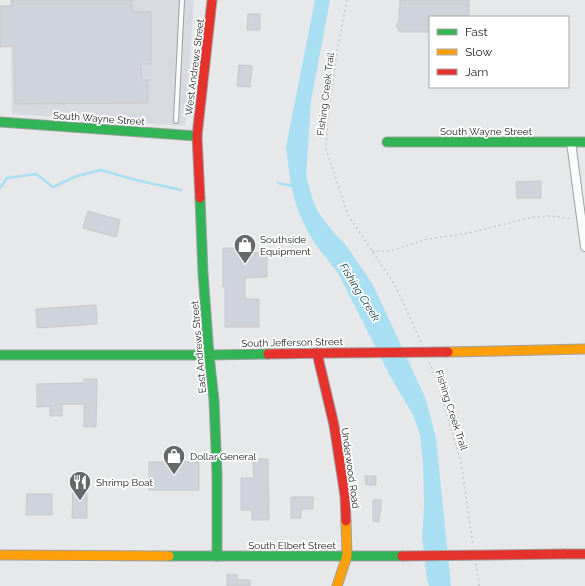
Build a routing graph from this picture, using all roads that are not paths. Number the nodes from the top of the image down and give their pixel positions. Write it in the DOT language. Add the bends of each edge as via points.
graph roads {
  1 [pos="182,0"];
  2 [pos="212,0"];
  3 [pos="176,121"];
  4 [pos="0,122"];
  5 [pos="197,136"];
  6 [pos="387,142"];
  7 [pos="571,142"];
  8 [pos="585,142"];
  9 [pos="585,247"];
  10 [pos="585,349"];
  11 [pos="317,353"];
  12 [pos="0,354"];
  13 [pos="209,354"];
  14 [pos="0,554"];
  15 [pos="585,554"];
  16 [pos="217,556"];
  17 [pos="347,556"];
  18 [pos="337,586"];
  1 -- 3 [label="lane"];
  2 -- 5 [label="street, West Andrews Street"];
  4 -- 5 [label="street, South Wayne Street"];
  5 -- 13 [label="street, East Andrews Street"];
  6 -- 7 [label="street, South Wayne Street"];
  7 -- 8 [label="street, South Wayne Street"];
  7 -- 9 [label="street"];
  10 -- 11 [label="street, South Jefferson Street, bridge"];
  11 -- 13 [label="street, South Jefferson Street"];
  11 -- 17 [label="street, Underwood Road" via="334,425 345,496"];
  12 -- 13 [label="street, South Jefferson Street"];
  13 -- 16 [label="street, East Andrews Street" via="217,474"];
  14 -- 16 [label="street, South Elbert Street"];
  15 -- 17 [label="street, South Elbert Street, bridge"];
  16 -- 17 [label="street, South Elbert Street"];
  17 -- 18 [label="street, Underwood Road"];
}
